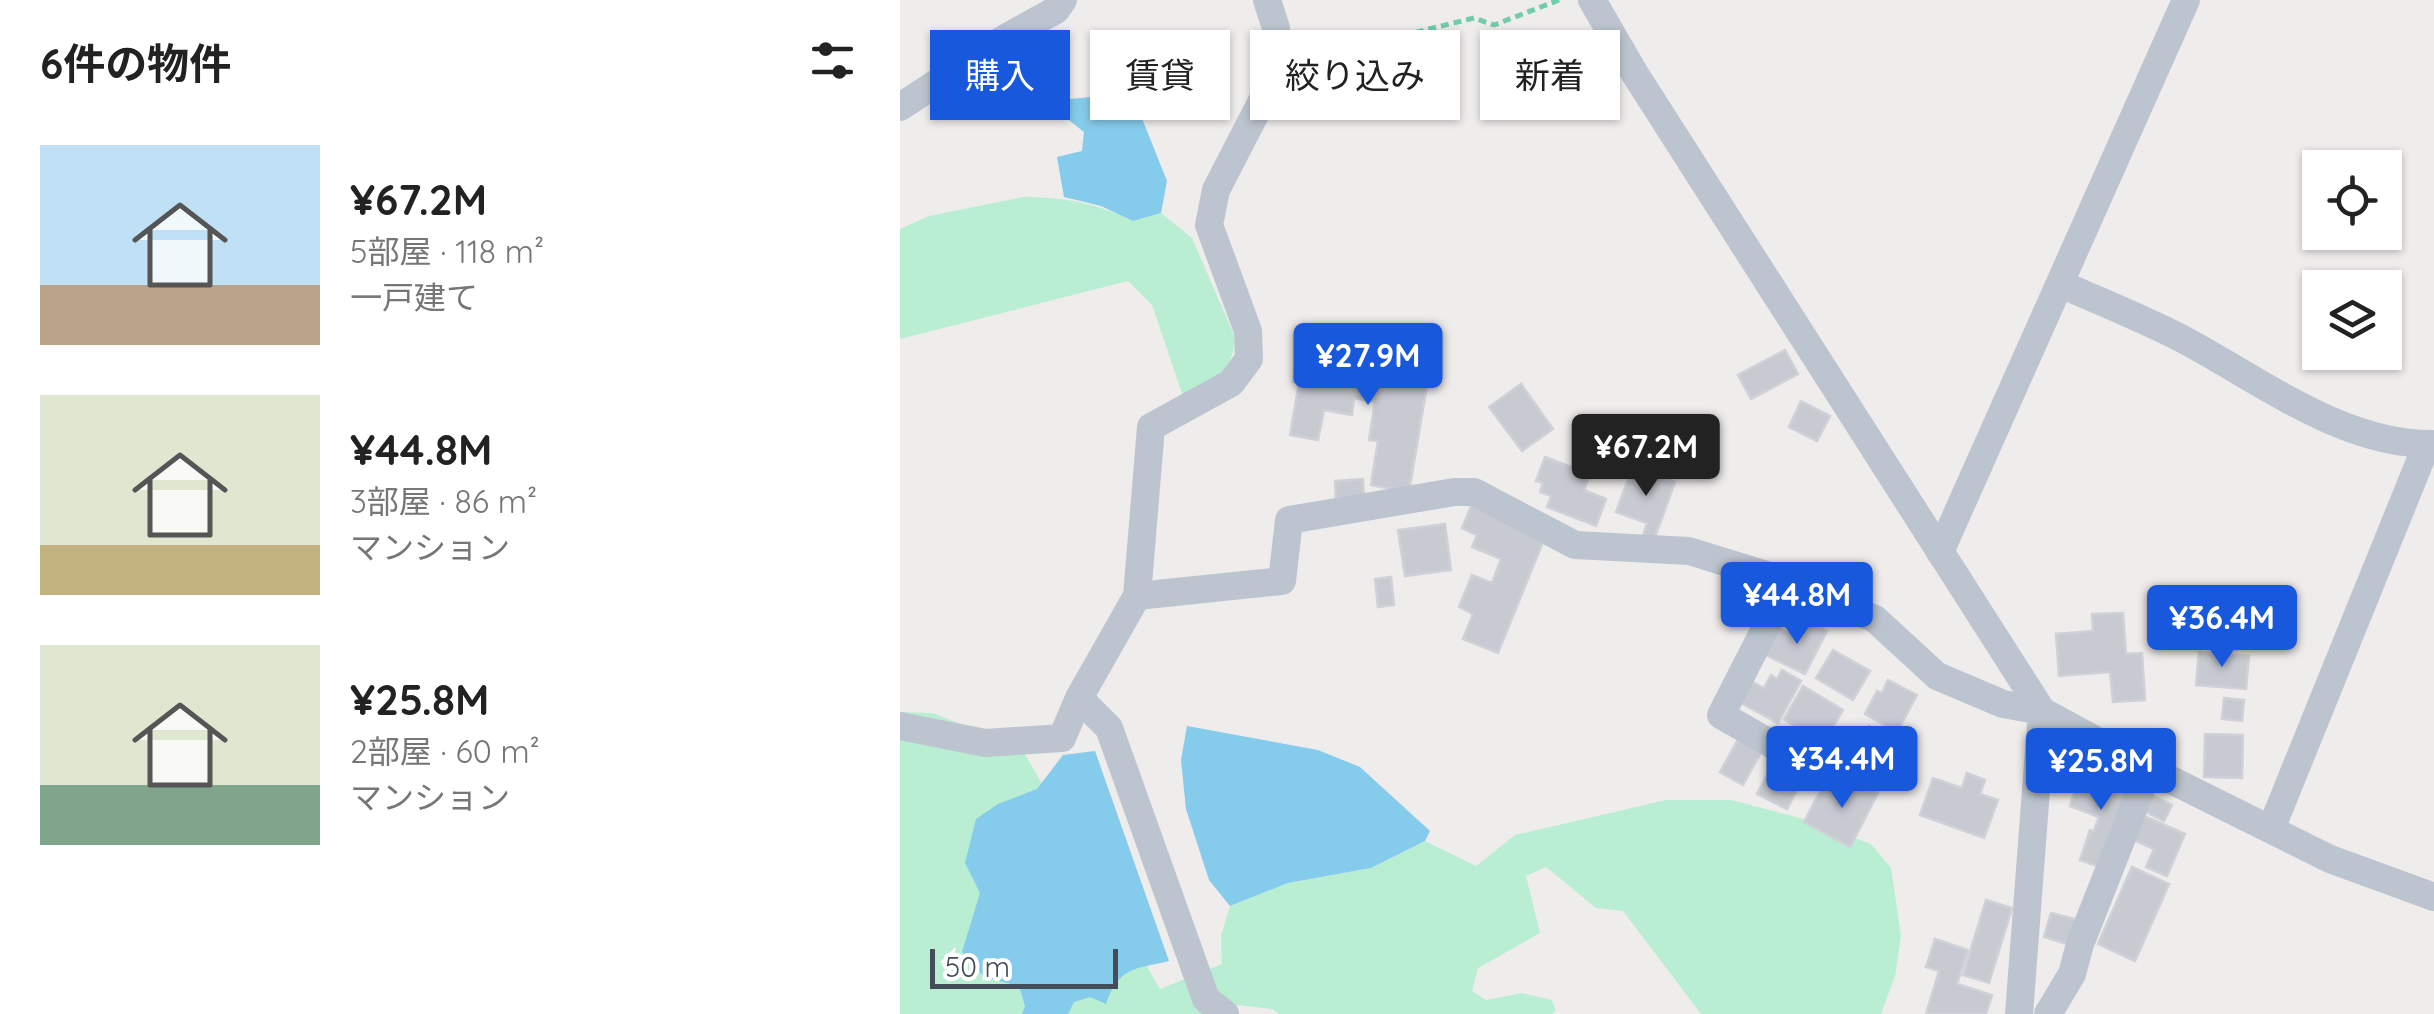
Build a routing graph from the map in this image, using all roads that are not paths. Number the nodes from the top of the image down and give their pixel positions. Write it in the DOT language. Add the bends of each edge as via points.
graph roads {
  1 [pos="1063,0"];
  2 [pos="1267,0"];
  3 [pos="1592,0"];
  4 [pos="2186,0"];
  5 [pos="900,108"];
  6 [pos="2062,284"];
  7 [pos="2431,444"];
  8 [pos="1940,552"];
  9 [pos="1789,582"];
  10 [pos="1136,596"];
  11 [pos="1079,698"];
  12 [pos="2042,710"];
  13 [pos="900,726"];
  14 [pos="2149,770"];
  15 [pos="1831,778"];
  16 [pos="2271,828"];
  17 [pos="2434,897"];
  18 [pos="1225,1014"];
  19 [pos="2019,1014"];
  20 [pos="2048,1014"];
  1 -- 5 [label="street"];
  2 -- 10 [label="street" via="1280,66 1216,190 1209,225 1248,331 1249,359 1231,383 1151,427"];
  3 -- 8 [label="street"];
  4 -- 6 [label="street"];
  6 -- 7 [label="street" via="2184,340 2327,420"];
  6 -- 8 [label="street"];
  7 -- 16 [label="street"];
  8 -- 12 [label="street"];
  9 -- 10 [label="street" via="1688,551 1575,545 1474,492 1454,492 1289,520 1282,581"];
  9 -- 12 [label="street" via="1875,620 1937,676 2003,704"];
  9 -- 15 [label="street" via="1721,715"];
  10 -- 11 [label="street"];
  11 -- 13 [label="street" via="1062,738 984,743"];
  11 -- 18 [label="street" via="1108,728 1206,999"];
  12 -- 14 [label="street"];
  12 -- 19 [label="street"];
  14 -- 16 [label="street"];
  14 -- 20 [label="street" via="2072,974"];
  16 -- 17 [label="street" via="2330,859"];
}
